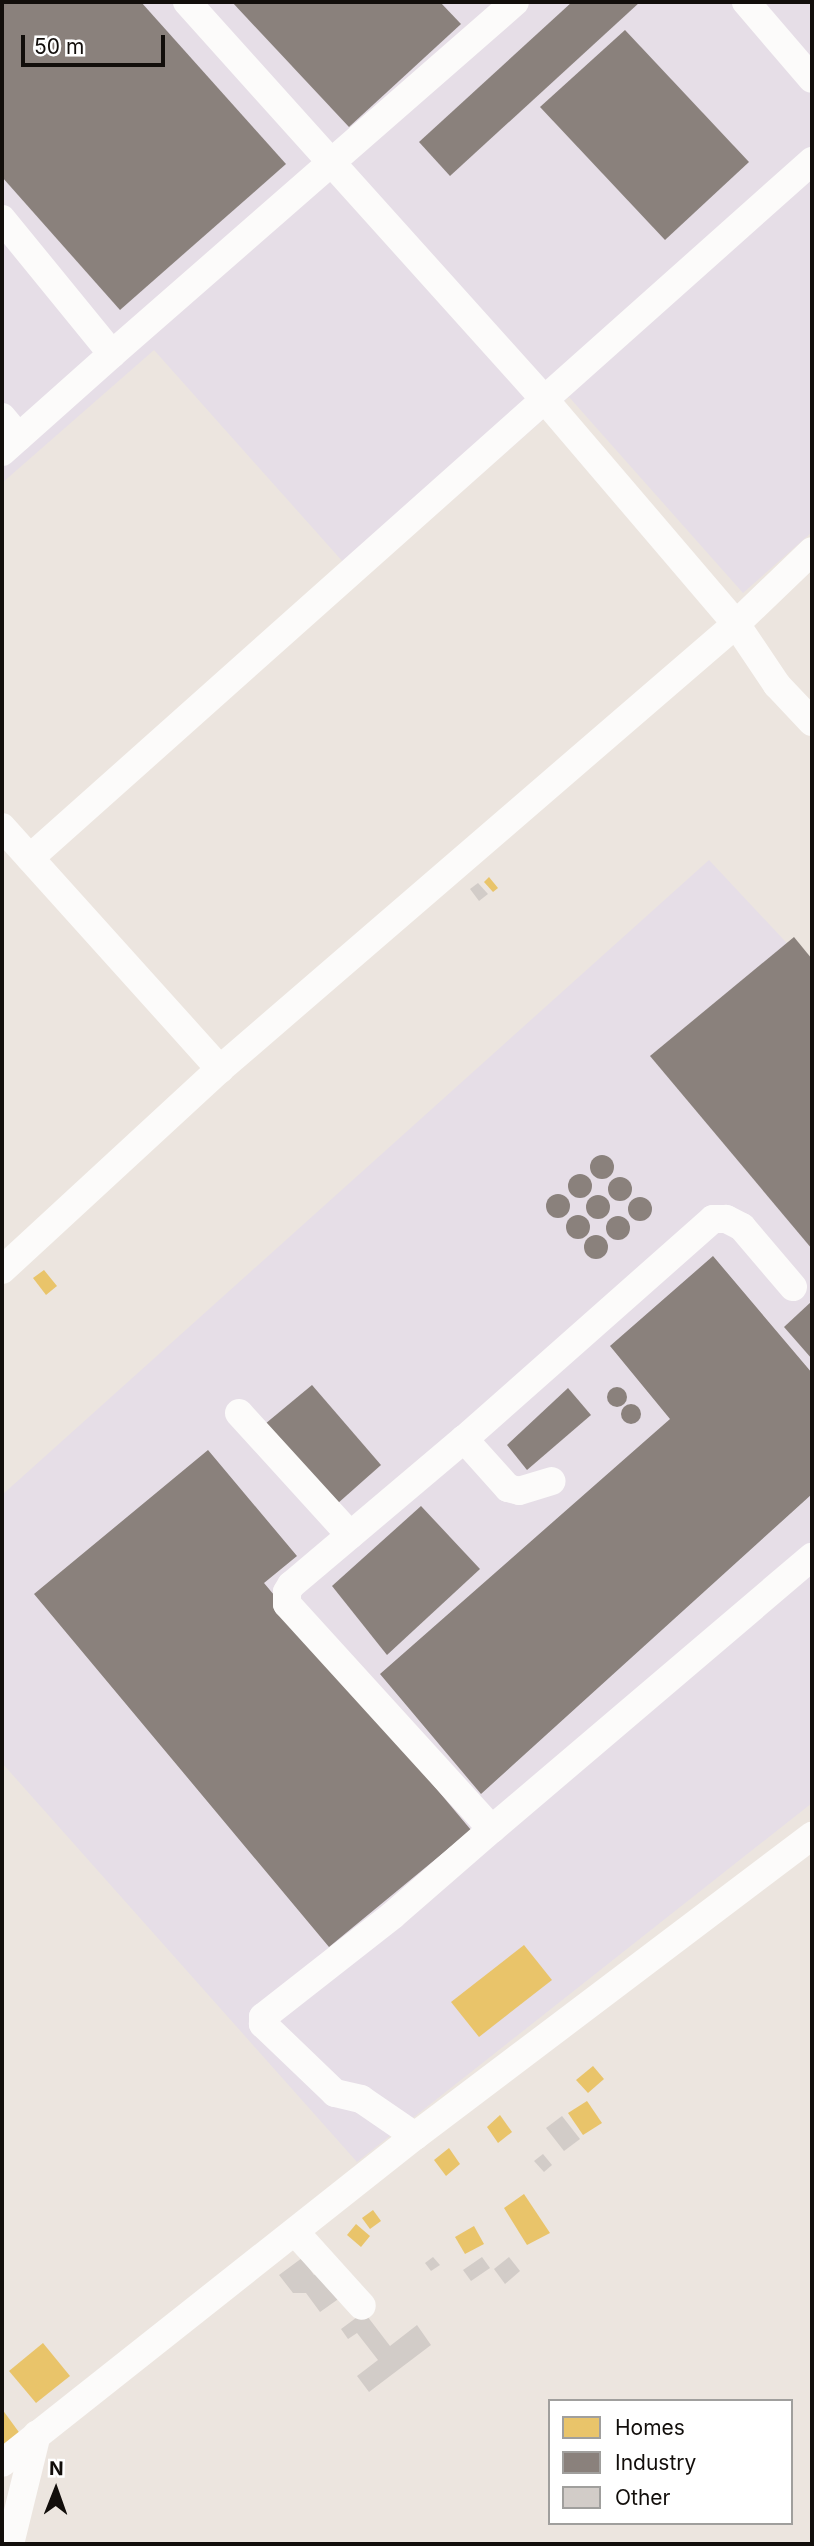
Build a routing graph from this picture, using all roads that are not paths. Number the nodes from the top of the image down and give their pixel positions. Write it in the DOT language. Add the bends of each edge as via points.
graph roads {
  1 [pos="187,2"];
  2 [pos="515,2"];
  3 [pos="746,2"];
  4 [pos="812,79"];
  5 [pos="812,161"];
  6 [pos="331,162"];
  7 [pos="2,219"];
  8 [pos="112,354"];
  9 [pos="545,400"];
  10 [pos="7,435"];
  11 [pos="812,551"];
  12 [pos="736,624"];
  13 [pos="812,722"];
  14 [pos="2,827"];
  15 [pos="30,858"];
  16 [pos="220,1069"];
  17 [pos="2,1270"];
  18 [pos="793,1287"];
  19 [pos="239,1413"];
  20 [pos="464,1439"];
  21 [pos="551,1481"];
  22 [pos="351,1535"];
  23 [pos="812,1557"];
  24 [pos="492,1829"];
  25 [pos="812,1836"];
  26 [pos="415,2136"];
  27 [pos="296,2233"];
  28 [pos="362,2306"];
  29 [pos="37,2434"];
  30 [pos="2,2463"];
  31 [pos="10,2544"];
  1 -- 6 [label="street"];
  2 -- 6 [label="street"];
  3 -- 4 [label="street"];
  5 -- 9 [label="street"];
  6 -- 8 [label="street"];
  6 -- 9 [label="street"];
  7 -- 8 [label="street"];
  8 -- 10 [label="street"];
  9 -- 12 [label="street"];
  9 -- 15 [label="street"];
  11 -- 12 [label="street"];
  12 -- 13 [label="street" via="777,685"];
  12 -- 16 [label="street"];
  14 -- 15 [label="street"];
  15 -- 16 [label="street"];
  16 -- 17 [label="street"];
  18 -- 20 [label="street" via="742,1227 713,1219"];
  19 -- 22 [label="street"];
  20 -- 21 [label="street" via="508,1488 519,1491"];
  20 -- 22 [label="street"];
  22 -- 24 [label="street" via="290,1585 287,1604"];
  23 -- 24 [label="street"];
  24 -- 26 [label="street" via="393,1915 263,2017 263,2024 335,2093 361,2099"];
  25 -- 26 [label="street"];
  26 -- 27 [label="street"];
  27 -- 28 [label="street"];
  27 -- 29 [label="street"];
  29 -- 30 [label="street"];
  29 -- 31 [label="street"];
}
